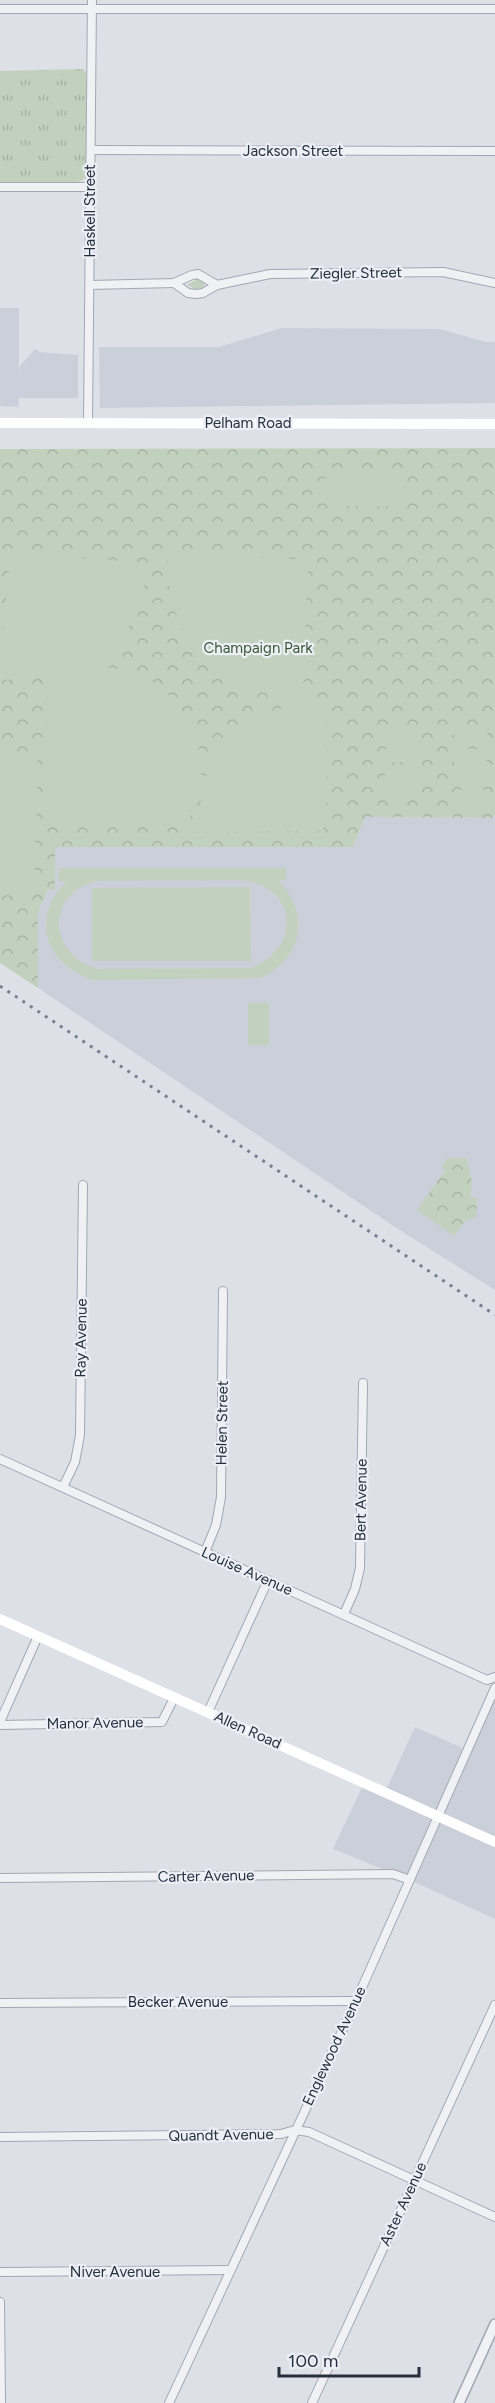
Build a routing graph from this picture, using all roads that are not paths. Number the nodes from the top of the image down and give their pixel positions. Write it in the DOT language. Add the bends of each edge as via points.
graph roads {
  1 [pos="92,4"];
  2 [pos="0,9"];
  3 [pos="495,9"];
  4 [pos="91,150"];
  5 [pos="495,151"];
  6 [pos="0,187"];
  7 [pos="90,187"];
  8 [pos="174,283"];
  9 [pos="495,283"];
  10 [pos="90,285"];
  11 [pos="217,285"];
  12 [pos="88,422"];
  13 [pos="0,423"];
  14 [pos="495,424"];
  15 [pos="83,1185"];
  16 [pos="223,1291"];
  17 [pos="363,1383"];
  18 [pos="0,1459"];
  19 [pos="63,1487"];
  20 [pos="205,1552"];
  21 [pos="268,1580"];
  22 [pos="344,1614"];
  23 [pos="0,1619"];
  24 [pos="38,1636"];
  25 [pos="495,1677"];
  26 [pos="495,1688"];
  27 [pos="174,1698"];
  28 [pos="208,1712"];
  29 [pos="0,1724"];
  30 [pos="438,1817"];
  31 [pos="495,1842"];
  32 [pos="0,1878"];
  33 [pos="410,1880"];
  34 [pos="356,2001"];
  35 [pos="0,2003"];
  36 [pos="495,2005"];
  37 [pos="295,2130"];
  38 [pos="0,2137"];
  39 [pos="415,2180"];
  40 [pos="495,2217"];
  41 [pos="230,2270"];
  42 [pos="0,2272"];
  43 [pos="0,2302"];
  44 [pos="495,2324"];
  45 [pos="1,2403"];
  46 [pos="169,2403"];
  47 [pos="312,2403"];
  48 [pos="459,2403"];
  1 -- 2 [label="street"];
  1 -- 3 [label="street"];
  1 -- 4 [label="street, Haskell Street"];
  4 -- 5 [label="street, Jackson Street"];
  4 -- 7 [label="street, Haskell Street"];
  6 -- 7 [label="street"];
  7 -- 10 [label="street, Haskell Street"];
  8 -- 10 [label="street, Ziegler Street"];
  8 -- 11 [label="street, Ziegler Street" via="198,274"];
  8 -- 11 [label="street, Ziegler Street" via="196,294"];
  9 -- 11 [label="street, Ziegler Street" via="443,272 270,274"];
  10 -- 12 [label="street, Haskell Street"];
  12 -- 13 [label="main road, Pelham Road"];
  12 -- 14 [label="main road, Pelham Road"];
  15 -- 19 [label="street, Ray Avenue" via="80,1435 75,1462"];
  16 -- 20 [label="street, Helen Street" via="221,1497 216,1525"];
  17 -- 22 [label="street, Bert Avenue" via="360,1568 356,1589"];
  18 -- 19 [label="street, Louise Avenue"];
  19 -- 20 [label="street, Louise Avenue"];
  20 -- 21 [label="street, Louise Avenue"];
  21 -- 22 [label="street, Louise Avenue"];
  21 -- 28 [label="street"];
  22 -- 25 [label="street, Louise Avenue" via="487,1680"];
  23 -- 24 [label="main road, Allen Road"];
  24 -- 27 [label="main road, Allen Road"];
  24 -- 29 [label="street"];
  26 -- 30 [label="street, Englewood Avenue"];
  27 -- 28 [label="main road, Allen Road"];
  27 -- 29 [label="street, Manor Avenue" via="162,1722"];
  28 -- 30 [label="main road, Allen Road"];
  30 -- 31 [label="main road, Allen Road"];
  30 -- 33 [label="street, Englewood Avenue"];
  32 -- 33 [label="street, Carter Avenue" via="393,1874"];
  33 -- 34 [label="street, Englewood Avenue"];
  34 -- 35 [label="street, Becker Avenue"];
  34 -- 37 [label="street, Englewood Avenue"];
  36 -- 39 [label="street, Aster Avenue"];
  37 -- 38 [label="street, Quandt Avenue" via="280,2134"];
  37 -- 39 [label="street, Quandt Avenue" via="309,2132"];
  37 -- 41 [label="street, Englewood Avenue"];
  39 -- 40 [label="street, Quandt Avenue"];
  39 -- 47 [label="street, Aster Avenue"];
  41 -- 42 [label="street, Niver Avenue"];
  41 -- 46 [label="street, Englewood Avenue"];
  43 -- 45 [label="street"];
  44 -- 48 [label="street"];
}
